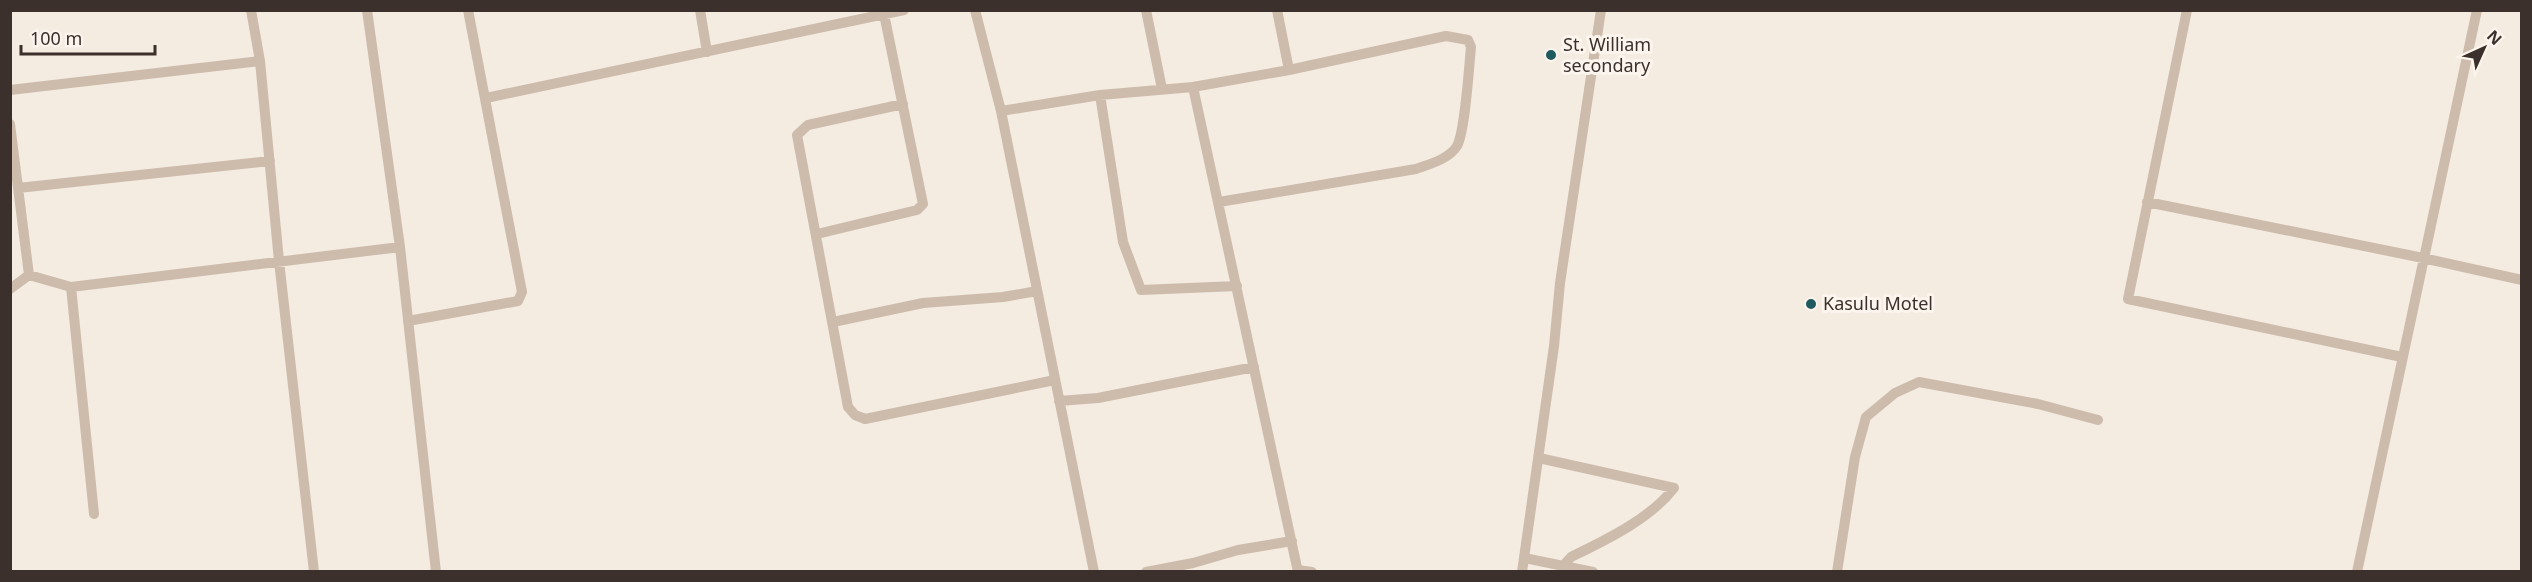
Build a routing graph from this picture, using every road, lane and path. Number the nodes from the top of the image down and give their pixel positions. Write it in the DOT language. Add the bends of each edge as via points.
graph roads {
  1 [pos="251,10"];
  2 [pos="368,10"];
  3 [pos="468,10"];
  4 [pos="700,10"];
  5 [pos="904,10"];
  6 [pos="975,10"];
  7 [pos="1146,10"];
  8 [pos="1277,10"];
  9 [pos="1601,10"];
  10 [pos="2187,10"];
  11 [pos="2477,10"];
  12 [pos="884,14"];
  13 [pos="859,15"];
  14 [pos="706,52"];
  15 [pos="260,61"];
  16 [pos="1289,70"];
  17 [pos="1193,87"];
  18 [pos="1162,89"];
  19 [pos="10,90"];
  20 [pos="1100,95"];
  21 [pos="486,98"];
  22 [pos="903,104"];
  23 [pos="1001,111"];
  24 [pos="10,124"];
  25 [pos="270,161"];
  26 [pos="18,188"];
  27 [pos="1219,202"];
  28 [pos="2147,202"];
  29 [pos="816,234"];
  30 [pos="399,247"];
  31 [pos="2423,258"];
  32 [pos="279,261"];
  33 [pos="29,275"];
  34 [pos="2522,280"];
  35 [pos="71,286"];
  36 [pos="1237,286"];
  37 [pos="10,289"];
  38 [pos="1037,291"];
  39 [pos="408,321"];
  40 [pos="832,322"];
  41 [pos="2402,357"];
  42 [pos="1254,368"];
  43 [pos="1055,380"];
  44 [pos="1059,401"];
  45 [pos="2098,420"];
  46 [pos="1539,458"];
  47 [pos="94,514"];
  48 [pos="1292,541"];
  49 [pos="1524,558"];
  50 [pos="1563,566"];
  51 [pos="1194,567"];
  52 [pos="1298,571"];
  53 [pos="314,572"];
  54 [pos="436,572"];
  55 [pos="1094,572"];
  56 [pos="1146,572"];
  57 [pos="1312,572"];
  58 [pos="1522,572"];
  59 [pos="1593,572"];
  60 [pos="1837,572"];
  61 [pos="2357,572"];
  1 -- 15 [label="street"];
  2 -- 30 [label="street"];
  3 -- 21 [label="street"];
  4 -- 14 [label="street"];
  5 -- 12 [label="street"];
  6 -- 23 [label="street"];
  7 -- 18 [label="street"];
  8 -- 16 [label="street"];
  9 -- 46 [label="street" via="1560,283"];
  10 -- 28 [label="street"];
  11 -- 31 [label="street"];
  12 -- 13 [label="street"];
  12 -- 22 [label="street"];
  13 -- 14 [label="street"];
  14 -- 21 [label="street"];
  15 -- 19 [label="street"];
  15 -- 25 [label="street"];
  16 -- 17 [label="street"];
  16 -- 27 [label="street" via="1446,36 1467,40 1471,47 1457,147 1442,159 1416,170"];
  17 -- 18 [label="street"];
  17 -- 27 [label="street"];
  18 -- 20 [label="street"];
  20 -- 23 [label="street"];
  20 -- 36 [label="street" via="1123,242 1141,290"];
  21 -- 39 [label="street" via="522,292 518,301"];
  22 -- 29 [label="street" via="800,130 797,135"];
  22 -- 29 [label="street" via="923,204 917,210"];
  23 -- 38 [label="street"];
  24 -- 26 [label="street"];
  25 -- 26 [label="street"];
  25 -- 32 [label="street"];
  26 -- 33 [label="street"];
  27 -- 36 [label="street"];
  28 -- 31 [label="street"];
  28 -- 41 [label="street" via="2128,299"];
  29 -- 40 [label="street"];
  30 -- 32 [label="street"];
  30 -- 39 [label="street"];
  31 -- 34 [label="street"];
  31 -- 41 [label="street"];
  32 -- 35 [label="street"];
  32 -- 53 [label="street"];
  33 -- 35 [label="street"];
  33 -- 37 [label="street"];
  35 -- 47 [label="street"];
  36 -- 42 [label="street"];
  38 -- 40 [label="street" via="923,303"];
  38 -- 43 [label="street"];
  39 -- 54 [label="street"];
  40 -- 43 [label="street" via="848,408 865,419"];
  41 -- 61 [label="street"];
  42 -- 44 [label="street" via="1098,398"];
  42 -- 48 [label="street"];
  43 -- 44 [label="street"];
  44 -- 55 [label="street"];
  45 -- 60 [label="street" via="2038,404 1919,382 1895,393 1866,417 1855,458"];
  46 -- 49 [label="street"];
  46 -- 50 [label="street" via="1674,488 1664,501 1571,557"];
  48 -- 51 [label="street" via="1238,550"];
  48 -- 52 [label="street"];
  49 -- 50 [label="street"];
  49 -- 58 [label="street"];
  50 -- 59 [label="street"];
  51 -- 56 [label="street"];
  52 -- 57 [label="street"];
}
